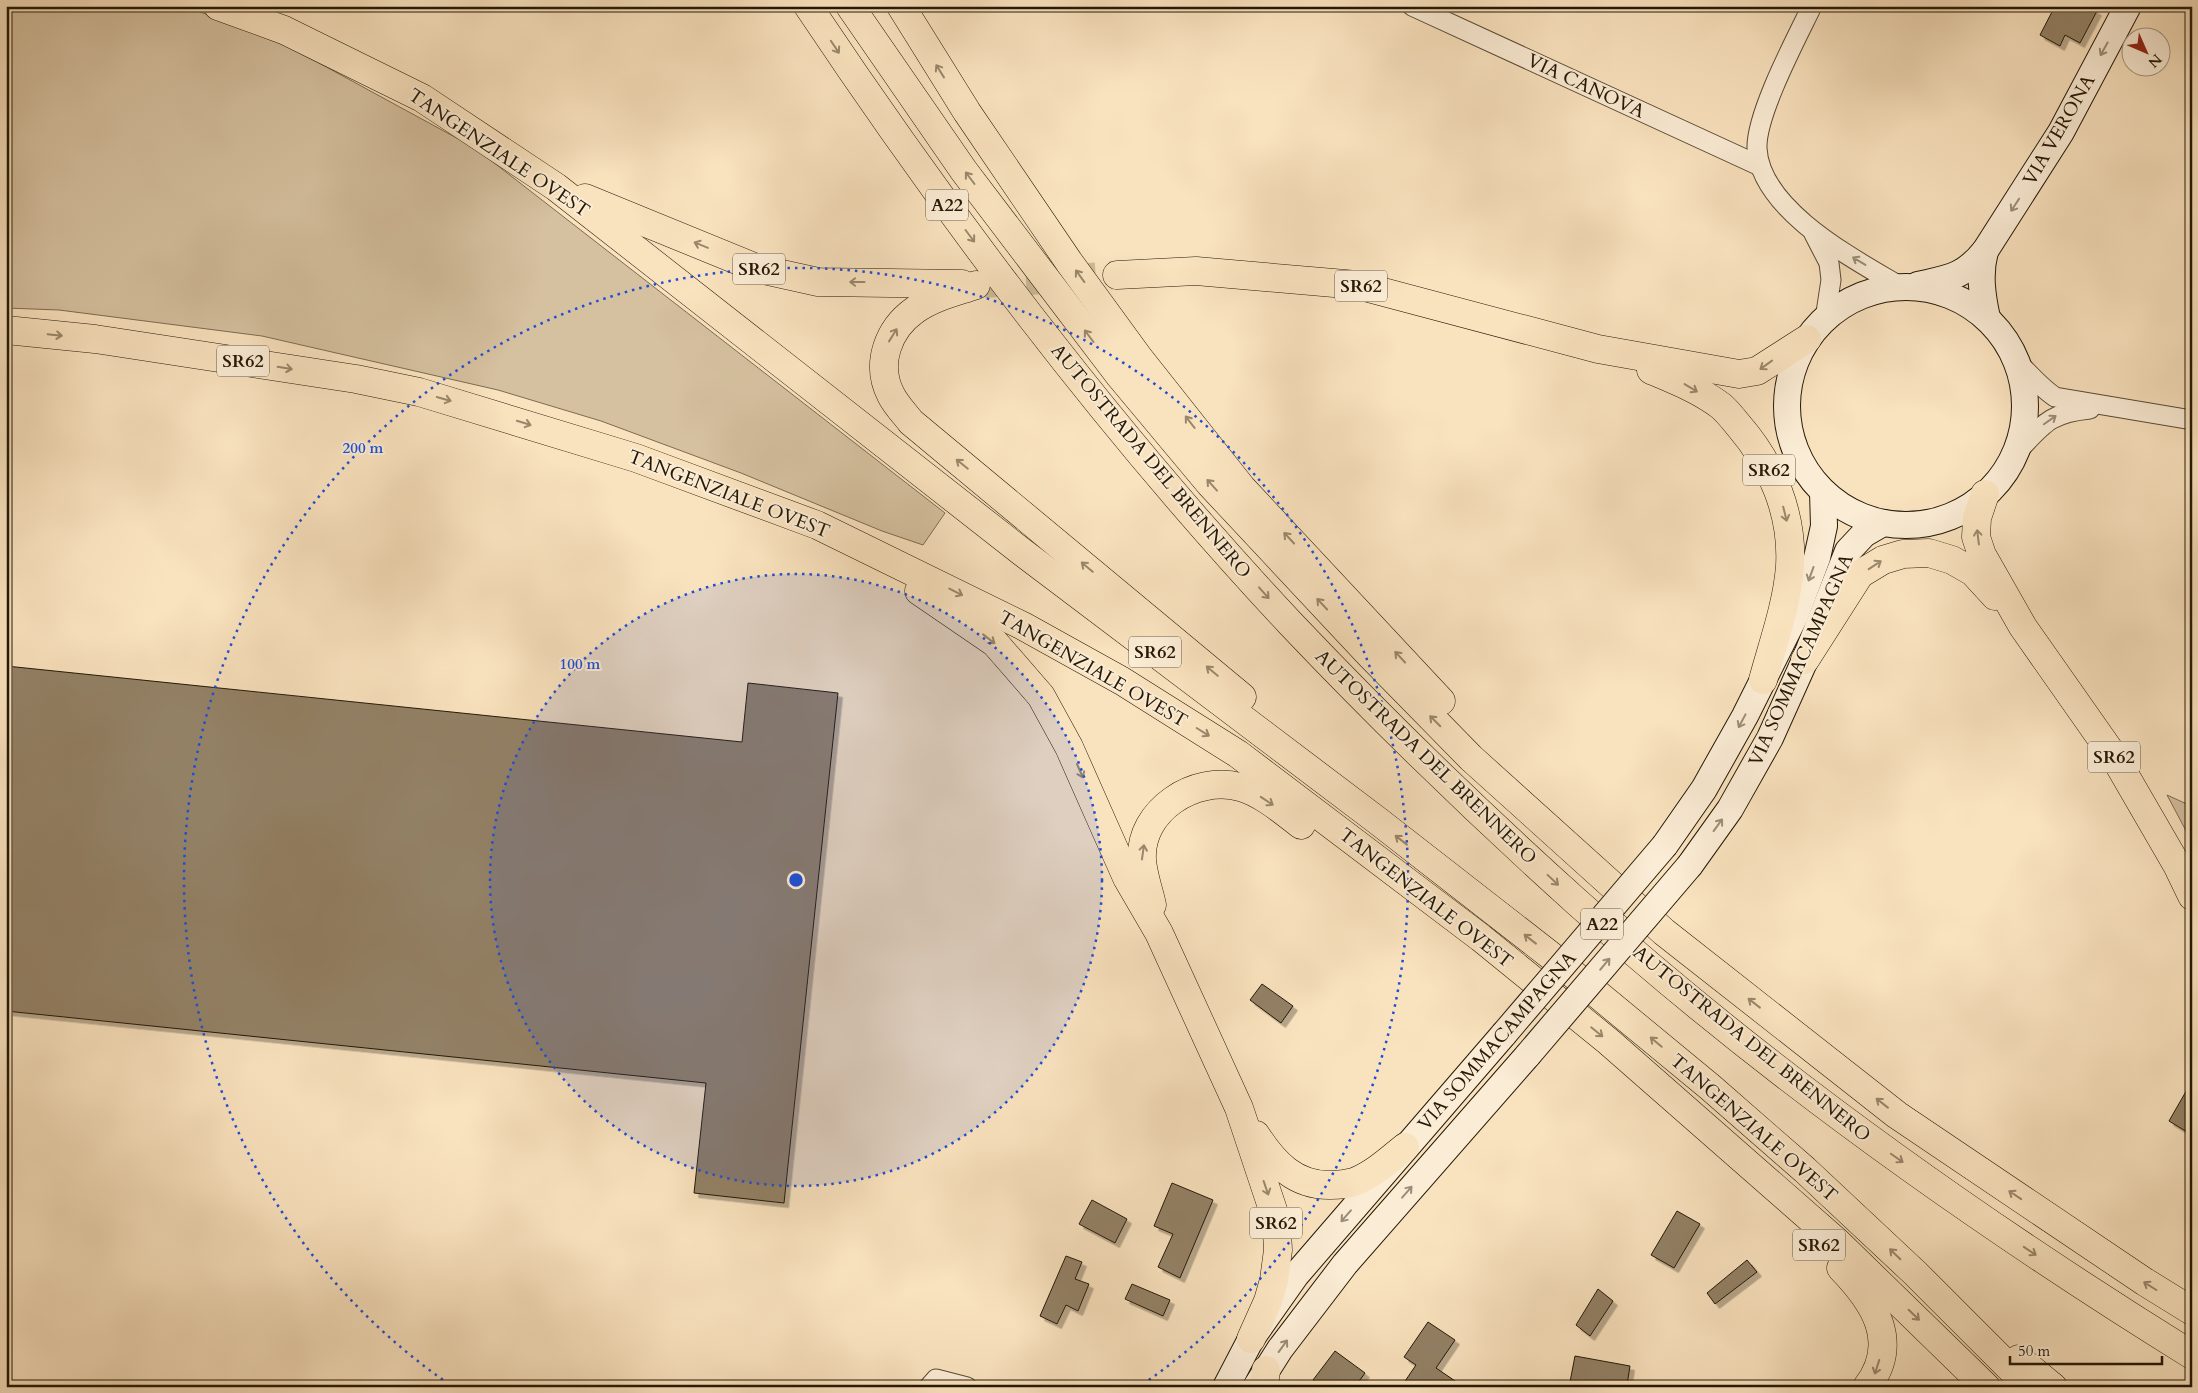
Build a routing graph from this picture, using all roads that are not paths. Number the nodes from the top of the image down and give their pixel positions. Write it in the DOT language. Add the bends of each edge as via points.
graph roads {
  1 [pos="218,6"];
  2 [pos="808,6"];
  3 [pos="850,6"];
  4 [pos="901,6"];
  5 [pos="1412,6"];
  6 [pos="1812,6"];
  7 [pos="2128,6"];
  8 [pos="1760,166"];
  9 [pos="556,187"];
  10 [pos="1812,231"];
  11 [pos="1985,251"];
  12 [pos="1117,275"];
  13 [pos="1905,287"];
  14 [pos="1825,318"];
  15 [pos="1987,318"];
  16 [pos="6,330"];
  17 [pos="1807,340"];
  18 [pos="1598,349"];
  19 [pos="2017,362"];
  20 [pos="2111,408"];
  21 [pos="2192,420"];
  22 [pos="2015,454"];
  23 [pos="1823,492"];
  24 [pos="1986,494"];
  25 [pos="1883,523"];
  26 [pos="817,525"];
  27 [pos="2023,626"];
  28 [pos="1805,660"];
  29 [pos="1763,680"];
  30 [pos="1378,821"];
  31 [pos="2192,896"];
  32 [pos="1664,932"];
  33 [pos="1159,933"];
  34 [pos="1481,938"];
  35 [pos="1238,1108"];
  36 [pos="1704,1124"];
  37 [pos="1405,1147"];
  38 [pos="1915,1273"];
  39 [pos="2192,1312"];
  40 [pos="1251,1339"];
  41 [pos="2192,1355"];
  42 [pos="1262,1381"];
  43 [pos="929,1387"];
  44 [pos="967,1387"];
  45 [pos="1226,1387"];
  46 [pos="1867,1387"];
  47 [pos="1986,1387"];
  48 [pos="2030,1387"];
  49 [pos="2053,1387"];
  1 -- 9 [label="highway, TANGENZIALE OVEST / SR62" via="284,30 422,98"];
  2 -- 41 [label="highway, AUTOSTRADA DEL BRENNERO / A22, one-way" via="962,226 1100,405 1289,622 1473,806 1667,979 1869,1139 2049,1264"];
  32 -- 3 [label="highway, AUTOSTRADA DEL BRENNERO / A22, one-way" via="1471,758 1210,484 1119,374 964,171"];
  32 -- 4 [label="highway, one-way" via="1504,768 1242,488 1139,358 1075,270 967,112"];
  5 -- 8 [label="street, VIA CANOVA"];
  6 -- 8 [label="street" via="1764,115 1757,147"];
  7 -- 11 [label="street, VIA VERONA, one-way" via="2061,132"];
  8 -- 10 [label="street" via="1773,191"];
  9 -- 30 [label="highway, TANGENZIALE OVEST / SR62" via="1022,552"];
  30 -- 9 [label="highway, SR62, one-way" via="1244,698 898,407 890,393 884,367 884,355 893,332 915,309 976,285 818,282 759,269"];
  13 -- 10 [label="street, one-way"];
  10 -- 14 [label="street" via="1829,263 1831,280"];
  11 -- 13 [label="street" via="1972,266 1958,275"];
  11 -- 15 [label="street" via="1981,267"];
  12 -- 18 [label="highway, SR62" via="1196,271 1357,285"];
  13 -- 14 [label="street" via="1860,296"];
  13 -- 15 [label="street" via="1937,290 1964,302"];
  14 -- 17 [label="street"];
  15 -- 19 [label="street"];
  16 -- 26 [label="highway, TANGENZIALE OVEST / SR62, one-way" via="95,339 356,379 419,392 636,458"];
  17 -- 18 [label="highway, SR62, one-way" via="1757,371 1739,374"];
  17 -- 23 [label="street" via="1794,364 1787,419 1793,446"];
  18 -- 29 [label="highway, SR62, one-way" via="1684,384 1722,407 1756,446 1774,480 1787,517 1790,564 1786,599"];
  19 -- 20 [label="street" via="2039,387 2055,397"];
  19 -- 22 [label="street" via="2025,403 2023,429"];
  20 -- 21 [label="street"];
  22 -- 20 [label="street, one-way" via="2049,420 2064,412"];
  22 -- 24 [label="street"];
  23 -- 25 [label="street" via="1851,512"];
  23 -- 29 [label="street, VIA SOMMACAMPAGNA, one-way" via="1824,526 1817,558 1795,616"];
  24 -- 25 [label="street" via="1963,510 1938,520 1910,525"];
  27 -- 24 [label="highway, SR62, one-way" via="1982,555 1976,537 1977,518"];
  25 -- 28 [label="street, VIA SOMMACAMPAGNA" via="1864,534 1848,551"];
  26 -- 33 [label="highway, SR62, one-way" via="976,628 1011,659 1041,696 1070,747 1127,878"];
  26 -- 34 [label="highway, TANGENZIALE OVEST / SR62, one-way" via="1023,626 1122,681 1238,754"];
  28 -- 27 [label="highway, SR62, one-way" via="1860,574 1882,560 1903,554 1929,554 1952,560 1973,572"];
  27 -- 31 [label="highway, SR62" via="2115,758"];
  42 -- 28 [label="street, VIA SOMMACAMPAGNA, one-way, bridge" via="1345,1264 1690,865 1730,809 1770,738"];
  29 -- 37 [label="street, VIA SOMMACAMPAGNA, one-way, bridge" via="1704,789 1666,844"];
  38 -- 30 [label="highway, TANGENZIALE OVEST / SR62, one-way" via="1710,1087"];
  39 -- 32 [label="highway, AUTOSTRADA DEL BRENNERO / A22, one-way" via="1897,1115"];
  33 -- 34 [label="highway, SR62, one-way" via="1142,861 1149,830 1156,817 1180,794 1202,786 1226,785 1260,796 1392,894"];
  33 -- 35 [label="highway, SR62"];
  34 -- 36 [label="highway, TANGENZIALE OVEST / SR62, one-way"];
  35 -- 37 [label="highway, SR62" via="1269,1156 1291,1175 1313,1184 1353,1182 1382,1166"];
  35 -- 40 [label="highway, SR62, one-way" via="1278,1232 1274,1280"];
  36 -- 46 [label="highway, SR62, one-way" via="1866,1296 1879,1321 1882,1336 1878,1366"];
  36 -- 47 [label="highway, TANGENZIALE OVEST / SR62, one-way" via="1837,1242"];
  37 -- 40 [label="street, VIA SOMMACAMPAGNA, one-way" via="1296,1275"];
  38 -- 48 [label="highway, TANGENZIALE OVEST / SR62"];
  38 -- 49 [label="highway, SR62"];
  40 -- 45 [label="street, VIA SOMMACAMPAGNA"];
  43 -- 44 [label="street" via="936,1379"];
}
